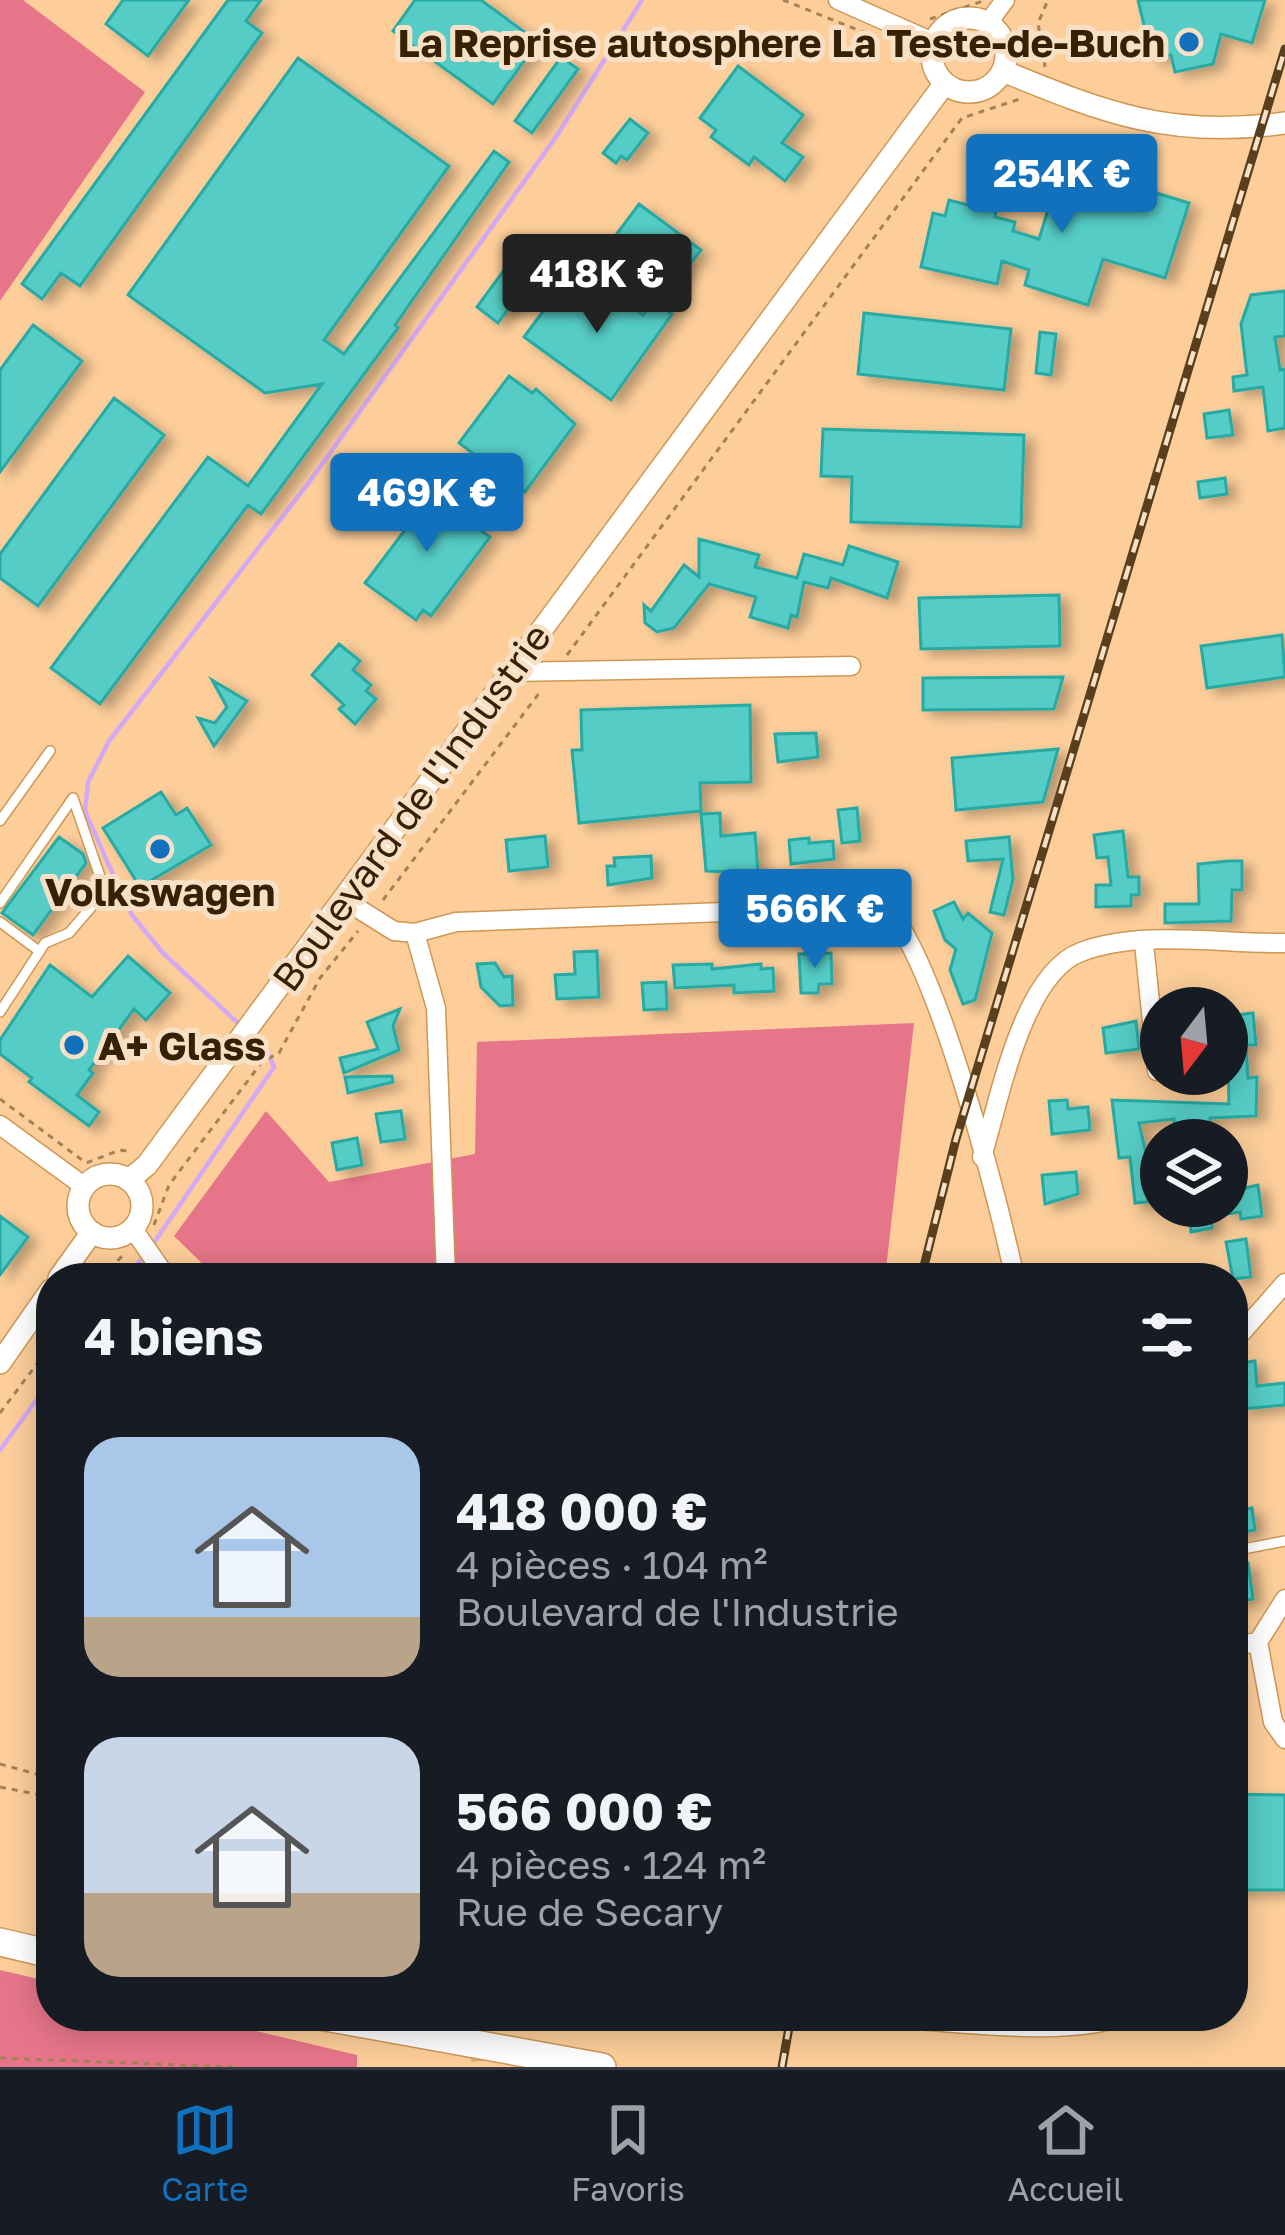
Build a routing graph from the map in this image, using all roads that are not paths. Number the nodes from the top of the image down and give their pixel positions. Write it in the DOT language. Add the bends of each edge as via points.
graph roads {
  1 [pos="838,0"];
  2 [pos="1005,0"];
  3 [pos="986,11"];
  4 [pos="934,43"];
  5 [pos="1003,71"];
  6 [pos="945,83"];
  7 [pos="1285,123"];
  8 [pos="851,666"];
  9 [pos="510,672"];
  10 [pos="50,751"];
  11 [pos="0,821"];
  12 [pos="343,899"];
  13 [pos="0,903"];
  14 [pos="0,922"];
  15 [pos="415,933"];
  16 [pos="1144,943"];
  17 [pos="1285,943"];
  18 [pos="39,951"];
  19 [pos="1148,987"];
  20 [pos="0,1012"];
  21 [pos="0,1125"];
  22 [pos="982,1156"];
  23 [pos="138,1173"];
  24 [pos="85,1187"];
  25 [pos="92,1232"];
  26 [pos="143,1244"];
  27 [pos="70,1263"];
  28 [pos="156,1263"];
  29 [pos="445,1263"];
  30 [pos="1011,1263"];
  31 [pos="1285,1283"];
  32 [pos="36,1311"];
  33 [pos="1248,1326"];
  34 [pos="0,1363"];
  35 [pos="1285,1541"];
  36 [pos="1248,1547"];
  37 [pos="1285,1599"];
  38 [pos="1258,1642"];
  39 [pos="1248,1644"];
  40 [pos="1285,1739"];
  41 [pos="0,1942"];
  42 [pos="36,1950"];
  43 [pos="403,2031"];
  44 [pos="602,2067"];
  1 -- 4 [label="street"];
  2 -- 3 [label="street"];
  3 -- 4 [label="street" via="955,20"];
  3 -- 5 [label="street" via="1001,35"];
  4 -- 6 [label="street" via="934,68"];
  5 -- 6 [label="street" via="983,89"];
  5 -- 7 [label="street" via="1090,109 1155,125"];
  6 -- 9 [label="street, Boulevard de l'Industrie"];
  8 -- 9 [label="street"];
  9 -- 12 [label="street, Boulevard de l'Industrie"];
  10 -- 11 [label="lane"];
  12 -- 15 [label="street" via="394,931"];
  12 -- 23 [label="street, Boulevard de l'Industrie"];
  13 -- 18 [label="lane" via="73,798 105,891 69,933"];
  14 -- 18 [label="lane"];
  15 -- 22 [label="street" via="456,922 885,906 942,1025"];
  15 -- 29 [label="street" via="436,1008"];
  16 -- 17 [label="street"];
  16 -- 19 [label="street"];
  16 -- 22 [label="street" via="1076,953 1050,976 1026,1014"];
  18 -- 20 [label="lane"];
  21 -- 24 [label="street"];
  22 -- 30 [label="street"];
  23 -- 24 [label="street" via="101,1175"];
  23 -- 26 [label="street"];
  24 -- 25 [label="street" via="80,1216"];
  25 -- 26 [label="street"];
  25 -- 27 [label="street"];
  26 -- 28 [label="street"];
  31 -- 33 [label="street"];
  32 -- 34 [label="street"];
  35 -- 36 [label="lane"];
  37 -- 38 [label="street"];
  38 -- 39 [label="street"];
  38 -- 40 [label="street" via="1273,1722"];
  41 -- 42 [label="main road"];
  43 -- 44 [label="main road"];
}
